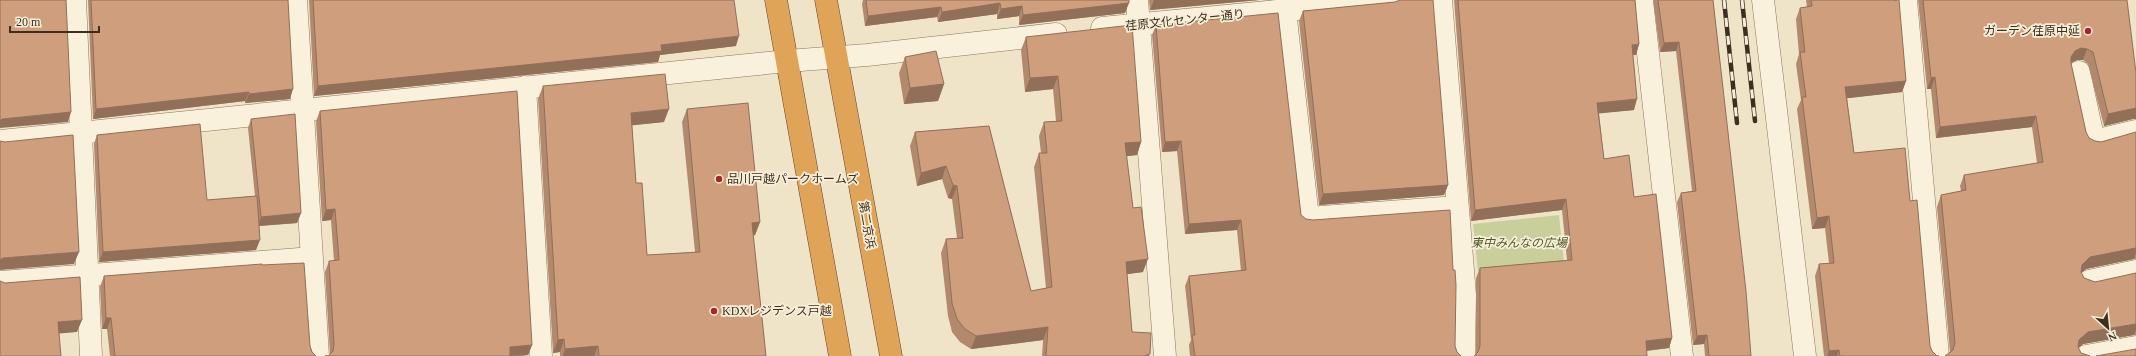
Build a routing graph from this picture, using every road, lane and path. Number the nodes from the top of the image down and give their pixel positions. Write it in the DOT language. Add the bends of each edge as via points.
graph roads {
  1 [pos="75,0"];
  2 [pos="296,0"];
  3 [pos="776,0"];
  4 [pos="826,0"];
  5 [pos="1137,0"];
  6 [pos="1390,0"];
  7 [pos="1440,0"];
  8 [pos="1642,0"];
  9 [pos="1763,0"];
  10 [pos="1906,0"];
  11 [pos="1320,4"];
  12 [pos="1285,10"];
  13 [pos="1139,24"];
  14 [pos="837,57"];
  15 [pos="787,61"];
  16 [pos="2079,72"];
  17 [pos="525,87"];
  18 [pos="303,110"];
  19 [pos="2136,131"];
  20 [pos="81,134"];
  21 [pos="0,141"];
  22 [pos="1457,207"];
  23 [pos="312,258"];
  24 [pos="2136,271"];
  25 [pos="86,275"];
  26 [pos="2089,281"];
  27 [pos="0,282"];
  28 [pos="2136,347"];
  29 [pos="91,356"];
  30 [pos="318,356"];
  31 [pos="541,356"];
  32 [pos="840,356"];
  33 [pos="891,356"];
  34 [pos="1166,356"];
  35 [pos="1464,356"];
  36 [pos="1682,356"];
  37 [pos="1805,356"];
  38 [pos="1938,356"];
  39 [pos="2086,356"];
  1 -- 20 [label="street"];
  2 -- 18 [label="street"];
  3 -- 15 [label="highway"];
  4 -- 14 [label="highway, 第二京浜"];
  5 -- 13 [label="street"];
  6 -- 11 [label="street, 荏原文化センター通り"];
  7 -- 22 [label="street"];
  8 -- 36 [label="street"];
  9 -- 37 [label="street"];
  10 -- 38 [label="street"];
  11 -- 12 [label="street, 荏原文化センター通り"];
  12 -- 13 [label="street, 荏原文化センター通り"];
  12 -- 22 [label="street" via="1308,218"];
  13 -- 14 [label="street, 荏原文化センター通り"];
  13 -- 34 [label="street"];
  14 -- 15 [label="street, 荏原文化センター通り"];
  14 -- 33 [label="highway, 第二京浜"];
  15 -- 17 [label="street, 荏原文化センター通り"];
  15 -- 32 [label="highway"];
  16 -- 19 [label="street" via="2094,141"];
  17 -- 18 [label="street, 荏原文化センター通り"];
  17 -- 31 [label="street"];
  18 -- 20 [label="street, 荏原文化センター通り"];
  18 -- 23 [label="street"];
  20 -- 21 [label="street, 荏原文化センター通り"];
  20 -- 25 [label="street"];
  22 -- 35 [label="street" via="1465,295"];
  23 -- 25 [label="street"];
  23 -- 30 [label="street"];
  24 -- 26 [label="street"];
  25 -- 27 [label="street"];
  25 -- 29 [label="street"];
  28 -- 39 [label="street"];
}
